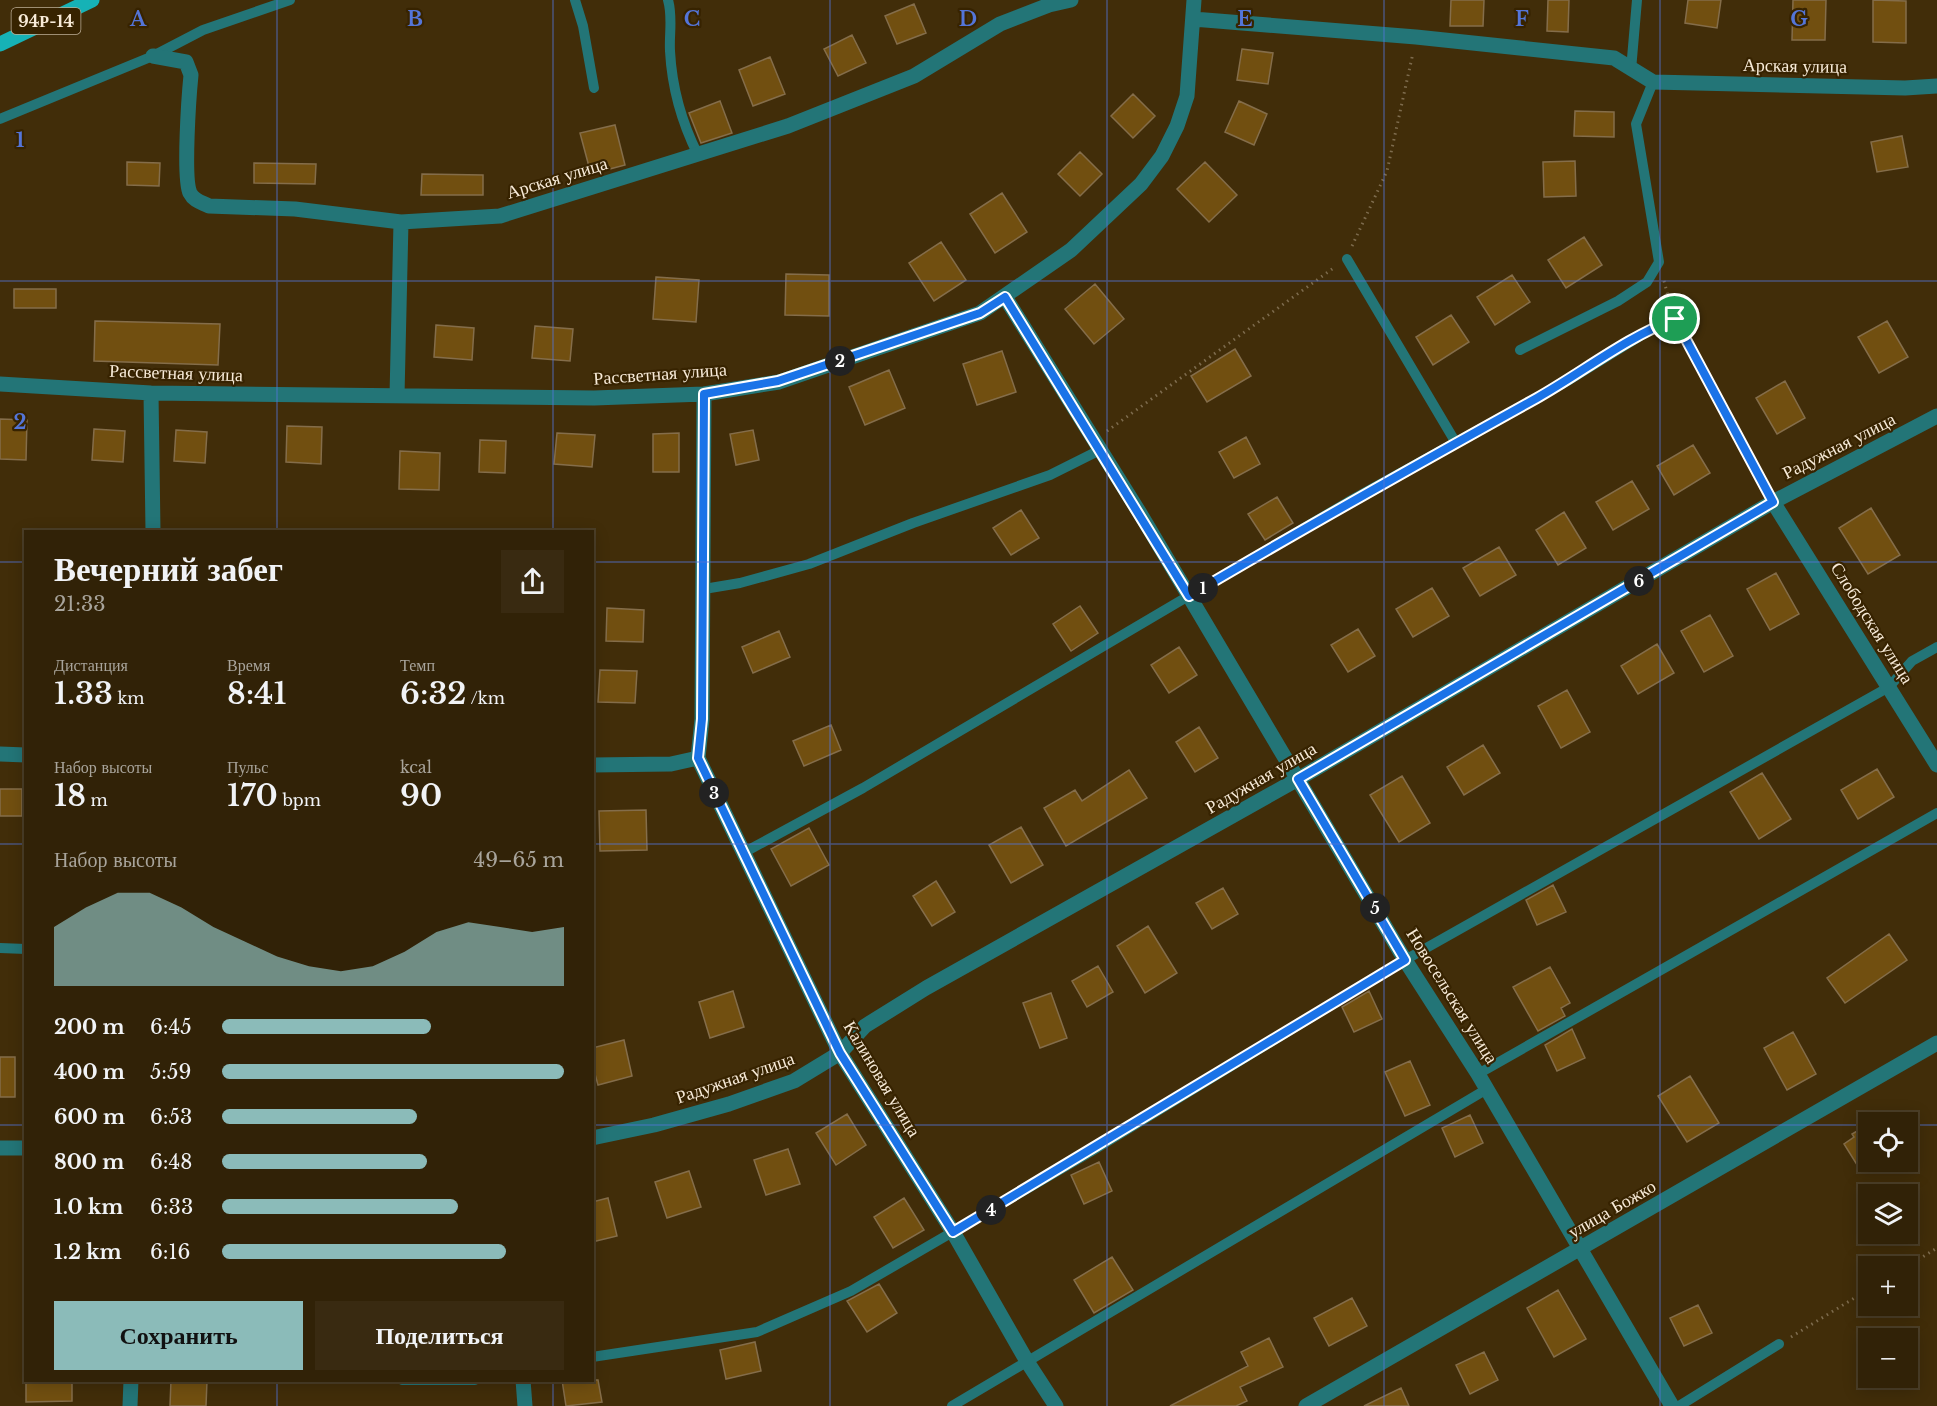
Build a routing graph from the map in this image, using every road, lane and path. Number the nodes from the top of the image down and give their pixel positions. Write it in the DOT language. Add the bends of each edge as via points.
graph roads {
  1 [pos="92,0"];
  2 [pos="291,0"];
  3 [pos="575,0"];
  4 [pos="668,0"];
  5 [pos="1071,0"];
  6 [pos="1194,0"];
  7 [pos="1637,0"];
  8 [pos="1193,19"];
  9 [pos="1416,37"];
  10 [pos="0,44"];
  11 [pos="153,57"];
  12 [pos="1631,70"];
  13 [pos="1653,82"];
  14 [pos="1937,86"];
  15 [pos="594,88"];
  16 [pos="0,119"];
  17 [pos="698,155"];
  18 [pos="401,222"];
  19 [pos="1347,259"];
  20 [pos="1659,262"];
  21 [pos="1005,297"];
  22 [pos="1675,319"];
  23 [pos="1520,350"];
  24 [pos="0,384"];
  25 [pos="151,393"];
  26 [pos="704,394"];
  27 [pos="397,396"];
  28 [pos="1937,416"];
  29 [pos="1455,443"];
  30 [pos="1097,446"];
  31 [pos="1773,502"];
  32 [pos="153,530"];
  33 [pos="704,589"];
  34 [pos="1189,596"];
  35 [pos="1937,647"];
  36 [pos="1889,687"];
  37 [pos="0,754"];
  38 [pos="24,754"];
  39 [pos="698,758"];
  40 [pos="1935,759"];
  41 [pos="594,765"];
  42 [pos="1298,779"];
  43 [pos="1937,813"];
  44 [pos="743,854"];
  45 [pos="0,948"];
  46 [pos="24,948"];
  47 [pos="1405,960"];
  48 [pos="1937,1042"];
  49 [pos="840,1053"];
  50 [pos="1478,1074"];
  51 [pos="1487,1089"];
  52 [pos="594,1138"];
  53 [pos="0,1148"];
  54 [pos="24,1148"];
  55 [pos="953,1232"];
  56 [pos="1937,1248"];
  57 [pos="1581,1250"];
  58 [pos="1918,1260"];
  59 [pos="1858,1296"];
  60 [pos="1779,1344"];
  61 [pos="594,1357"];
  62 [pos="1028,1363"];
  63 [pos="131,1382"];
  64 [pos="523,1382"];
  65 [pos="130,1406"];
  66 [pos="525,1406"];
  67 [pos="952,1406"];
  68 [pos="1056,1406"];
  69 [pos="1306,1406"];
  70 [pos="1672,1406"];
  71 [pos="1679,1406"];
  1 -- 10 [label="main road, 94Р-14"];
  2 -- 11 [label="lane" via="203,30"];
  3 -- 15 [label="lane"];
  4 -- 17 [label="lane" via="674,96"];
  5 -- 17 [label="street, Арская улица" via="1000,24 914,76 789,126"];
  6 -- 8 [label="street, Рассветная улица"];
  7 -- 12 [label="lane"];
  8 -- 9 [label="street"];
  8 -- 21 [label="street, Рассветная улица" via="1187,96 1178,126 1162,156 1141,184 1071,250"];
  9 -- 12 [label="street" via="1614,58"];
  9 -- 19 [label="path" via="1387,171"];
  11 -- 16 [label="lane"];
  11 -- 18 [label="street, Арская улица" via="186,62 191,75 188,172 189,191 196,201 209,206 295,209"];
  12 -- 13 [label="street"];
  13 -- 14 [label="street, Арская улица"];
  13 -- 20 [label="lane" via="1636,124"];
  17 -- 18 [label="street, Арская улица" via="500,216"];
  18 -- 27 [label="street"];
  19 -- 29 [label="lane"];
  19 -- 30 [label="path"];
  20 -- 22 [label="path"];
  20 -- 23 [label="lane" via="1647,282 1618,301"];
  21 -- 26 [label="street, Рассветная улица" via="980,313 789,378"];
  21 -- 30 [label="street, Новосельская улица"];
  22 -- 29 [label="lane"];
  22 -- 31 [label="path"];
  24 -- 25 [label="street, Рассветная улица"];
  25 -- 27 [label="street, Рассветная улица"];
  25 -- 32 [label="street"];
  26 -- 27 [label="street, Рассветная улица" via="594,399"];
  26 -- 33 [label="street"];
  28 -- 31 [label="street, Радужная улица"];
  29 -- 34 [label="lane"];
  30 -- 33 [label="lane" via="1050,475 809,564"];
  30 -- 34 [label="street, Новосельская улица"];
  31 -- 36 [label="street, Слободская улица"];
  31 -- 42 [label="street, Радужная улица"];
  33 -- 39 [label="street"];
  34 -- 42 [label="street, Новосельская улица"];
  34 -- 44 [label="lane"];
  35 -- 36 [label="lane" via="1912,661"];
  36 -- 40 [label="street, Слободская улица"];
  36 -- 47 [label="lane"];
  37 -- 38 [label="street"];
  39 -- 41 [label="street" via="671,764"];
  39 -- 44 [label="street, Калиновая улица"];
  42 -- 47 [label="street, Новосельская улица"];
  42 -- 49 [label="street, Радужная улица" via="926,988 866,1026"];
  43 -- 50 [label="lane"];
  44 -- 49 [label="street, Калиновая улица"];
  45 -- 46 [label="lane"];
  47 -- 50 [label="street, Новосельская улица"];
  47 -- 55 [label="lane"];
  48 -- 57 [label="street, улица Божко"];
  49 -- 52 [label="street, Радужная улица" via="794,1081 740,1100"];
  49 -- 55 [label="street, Калиновая улица"];
  50 -- 51 [label="street, Новосельская улица"];
  51 -- 57 [label="street, Новосельская улица"];
  51 -- 62 [label="lane"];
  53 -- 54 [label="street"];
  55 -- 61 [label="lane" via="851,1291 757,1332"];
  55 -- 62 [label="street, Калиновая улица"];
  56 -- 58 [label="path"];
  57 -- 69 [label="street, улица Божко"];
  57 -- 70 [label="street, Новосельская улица"];
  59 -- 60 [label="path"];
  60 -- 71 [label="lane"];
  62 -- 67 [label="lane"];
  62 -- 68 [label="street, Калиновая улица"];
  63 -- 65 [label="street"];
  64 -- 66 [label="street"];
}
